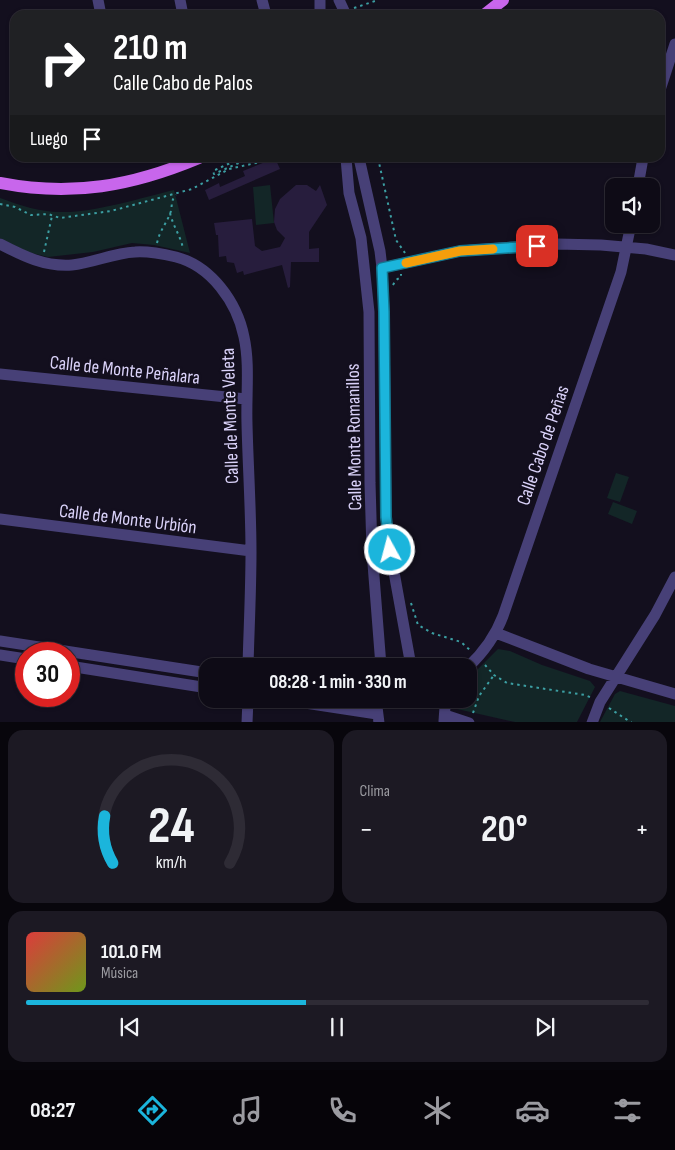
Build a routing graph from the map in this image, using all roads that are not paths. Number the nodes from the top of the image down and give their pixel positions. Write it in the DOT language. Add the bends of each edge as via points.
graph roads {
  1 [pos="339,0"];
  2 [pos="503,0"];
  3 [pos="347,10"];
  4 [pos="490,10"];
  5 [pos="675,44"];
  6 [pos="665,75"];
  7 [pos="188,162"];
  8 [pos="346,162"];
  9 [pos="360,162"];
  10 [pos="642,162"];
  11 [pos="639,178"];
  12 [pos="0,183"];
  13 [pos="629,233"];
  14 [pos="376,235"];
  15 [pos="361,238"];
  16 [pos="0,244"];
  17 [pos="627,247"];
  18 [pos="675,255"];
  19 [pos="382,268"];
  20 [pos="367,293"];
  21 [pos="388,295"];
  22 [pos="0,374"];
  23 [pos="246,399"];
  24 [pos="0,520"];
  25 [pos="251,551"];
  26 [pos="675,577"];
  27 [pos="496,633"];
  28 [pos="3,641"];
  29 [pos="15,645"];
  30 [pos="2,655"];
  31 [pos="80,656"];
  32 [pos="15,657"];
  33 [pos="248,658"];
  34 [pos="380,658"];
  35 [pos="410,658"];
  36 [pos="477,659"];
  37 [pos="80,668"];
  38 [pos="199,672"];
  39 [pos="616,677"];
  40 [pos="199,687"];
  41 [pos="675,694"];
  42 [pos="248,708"];
  43 [pos="326,708"];
  44 [pos="378,718"];
  45 [pos="471,718"];
  46 [pos="444,719"];
  47 [pos="247,722"];
  48 [pos="592,722"];
  1 -- 3 [label="street"];
  2 -- 4 [label="main road"];
  5 -- 6 [label="street"];
  7 -- 12 [label="main road" via="140,179 83,189 50,190"];
  8 -- 15 [label="street, Calle Monte Romanillos" via="349,193"];
  9 -- 14 [label="street, Calle Monte Romanillos"];
  10 -- 11 [label="street"];
  13 -- 17 [label="street, Calle Cabo de Peñas"];
  14 -- 15 [label="street" via="367,232"];
  14 -- 19 [label="street, Calle Monte Romanillos"];
  15 -- 20 [label="street, Calle Monte Romanillos"];
  16 -- 23 [label="street, Calle de Monte Veleta" via="42,262 71,265 135,252 156,253 195,265 213,278 229,298 237,315 244,336 247,363"];
  17 -- 18 [label="street"];
  17 -- 19 [label="street" via="556,244 460,251 402,261"];
  17 -- 27 [label="street, Calle Cabo de Peñas"];
  19 -- 21 [label="street, Calle Monte Romanillos"];
  20 -- 21 [label="street" via="373,297"];
  20 -- 34 [label="street, Calle Monte Romanillos" via="372,551"];
  21 -- 35 [label="street, Calle Monte Romanillos" via="386,517"];
  22 -- 23 [label="street, Calle de Monte Peñalara"];
  23 -- 25 [label="street, Calle de Monte Veleta"];
  24 -- 25 [label="street, Calle de Monte Urbión"];
  25 -- 33 [label="street, Calle de Monte Veleta"];
  26 -- 39 [label="street"];
  27 -- 36 [label="street, Calle Cabo de Peñas"];
  27 -- 39 [label="street"];
  28 -- 29 [label="street"];
  28 -- 30 [label="street"];
  30 -- 32 [label="street"];
  31 -- 38 [label="street"];
  37 -- 40 [label="street"];
  39 -- 41 [label="street"];
  39 -- 48 [label="street"];
  42 -- 47 [label="street"];
  43 -- 44 [label="street"];
  45 -- 46 [label="street"];
}
